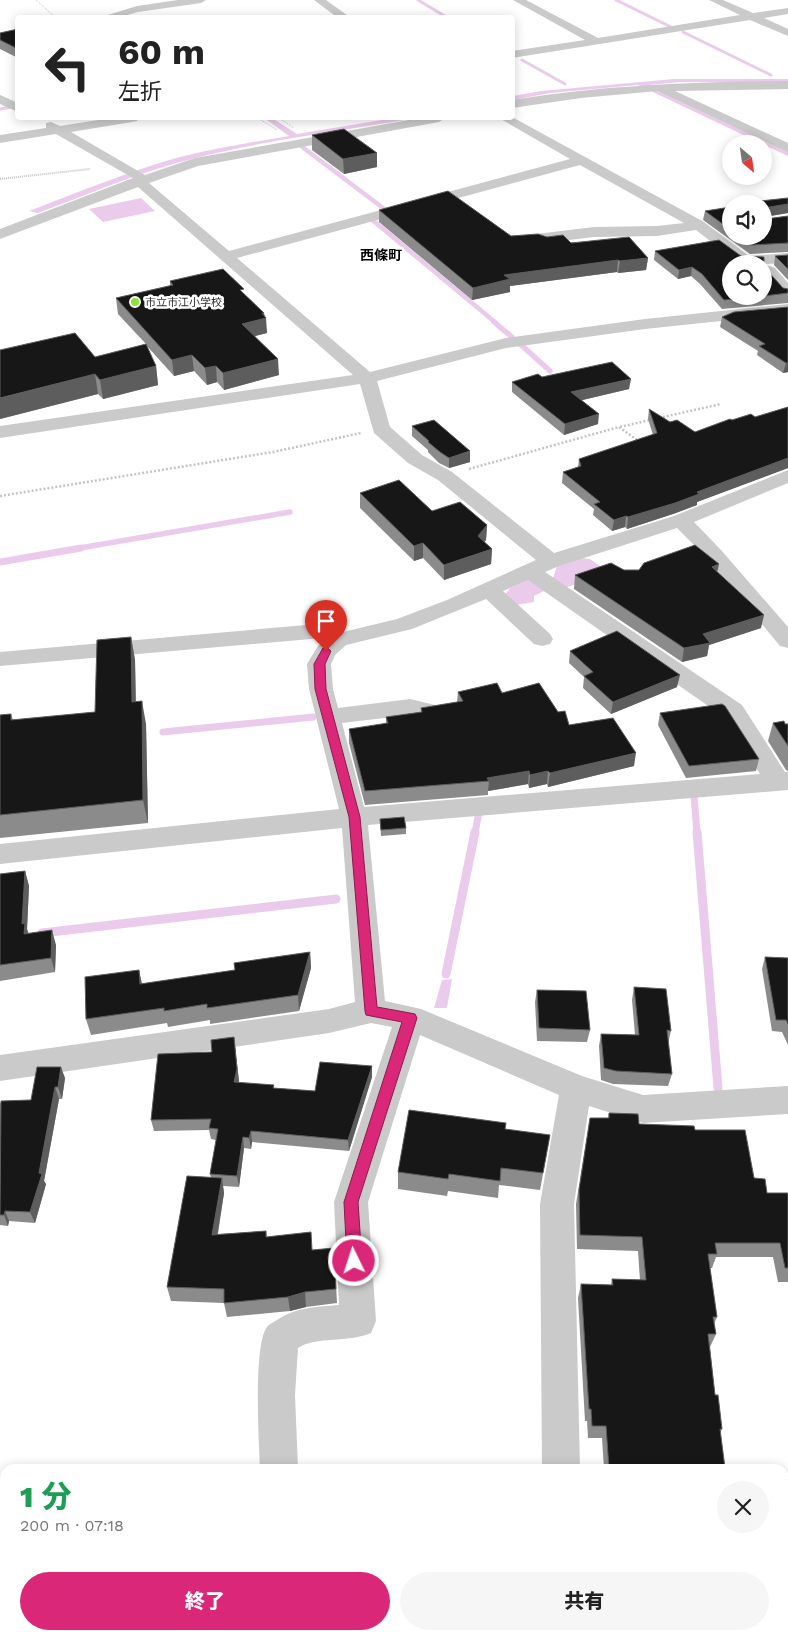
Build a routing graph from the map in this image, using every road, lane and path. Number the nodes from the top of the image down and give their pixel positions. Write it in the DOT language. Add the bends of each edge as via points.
graph roads {
  1 [pos="36,0"];
  2 [pos="201,0"];
  3 [pos="319,0"];
  4 [pos="518,0"];
  5 [pos="714,0"];
  6 [pos="788,10"];
  7 [pos="53,15"];
  8 [pos="116,15"];
  9 [pos="342,15"];
  10 [pos="751,16"];
  11 [pos="788,32"];
  12 [pos="597,42"];
  13 [pos="515,56"];
  14 [pos="788,85"];
  15 [pos="649,88"];
  16 [pos="0,99"];
  17 [pos="515,103"];
  18 [pos="15,106"];
  19 [pos="39,120"];
  20 [pos="120,120"];
  21 [pos="261,120"];
  22 [pos="282,120"];
  23 [pos="428,120"];
  24 [pos="509,120"];
  25 [pos="58,130"];
  26 [pos="299,131"];
  27 [pos="281,134"];
  28 [pos="739,135"];
  29 [pos="0,139"];
  30 [pos="788,148"];
  31 [pos="772,151"];
  32 [pos="788,159"];
  33 [pos="582,160"];
  34 [pos="133,173"];
  35 [pos="0,179"];
  36 [pos="722,226"];
  37 [pos="702,227"];
  38 [pos="0,234"];
  39 [pos="520,241"];
  40 [pos="740,255"];
  41 [pos="226,256"];
  42 [pos="788,258"];
  43 [pos="772,260"];
  44 [pos="772,274"];
  45 [pos="788,293"];
  46 [pos="788,309"];
  47 [pos="367,378"];
  48 [pos="721,404"];
  49 [pos="619,427"];
  50 [pos="381,429"];
  51 [pos="0,432"];
  52 [pos="642,444"];
  53 [pos="445,476"];
  54 [pos="788,476"];
  55 [pos="0,496"];
  56 [pos="681,520"];
  57 [pos="588,548"];
  58 [pos="613,565"];
  59 [pos="540,566"];
  60 [pos="489,590"];
  61 [pos="542,639"];
  62 [pos="338,640"];
  63 [pos="788,641"];
  64 [pos="0,659"];
  65 [pos="426,711"];
  66 [pos="328,717"];
  67 [pos="783,782"];
  68 [pos="354,817"];
  69 [pos="0,854"];
  70 [pos="371,1011"];
  71 [pos="410,1018"];
  72 [pos="0,1068"];
  73 [pos="576,1088"];
  74 [pos="788,1100"];
  75 [pos="279,1464"];
  76 [pos="561,1464"];
  1 -- 7 [label="path"];
  2 -- 8 [label="street"];
  3 -- 9 [label="street"];
  4 -- 12 [label="street"];
  5 -- 10 [label="street"];
  6 -- 10 [label="street"];
  10 -- 11 [label="street"];
  10 -- 12 [label="street"];
  12 -- 13 [label="street"];
  14 -- 15 [label="street"];
  15 -- 17 [label="street" via="553,96"];
  15 -- 28 [label="street"];
  15 -- 30 [label="street"];
  16 -- 18 [label="street"];
  19 -- 25 [label="street"];
  20 -- 25 [label="street"];
  21 -- 27 [label="path"];
  22 -- 26 [label="path"];
  23 -- 34 [label="street"];
  24 -- 33 [label="street"];
  25 -- 29 [label="street"];
  25 -- 34 [label="street"];
  31 -- 32 [label="street"];
  33 -- 37 [label="street"];
  33 -- 41 [label="street"];
  34 -- 35 [label="path"];
  34 -- 38 [label="street"];
  34 -- 41 [label="street"];
  36 -- 37 [label="street"];
  37 -- 39 [label="street" via="594,232"];
  37 -- 40 [label="street"];
  41 -- 47 [label="street"];
  42 -- 43 [label="street"];
  44 -- 45 [label="street"];
  46 -- 47 [label="street" via="506,342"];
  47 -- 50 [label="street"];
  47 -- 51 [label="street"];
  48 -- 49 [label="path"];
  49 -- 52 [label="path"];
  49 -- 53 [label="path"];
  50 -- 53 [label="street" via="415,459"];
  50 -- 55 [label="path" via="273,452"];
  53 -- 59 [label="street"];
  54 -- 56 [label="street"];
  56 -- 57 [label="street"];
  56 -- 63 [label="street"];
  57 -- 58 [label="street"];
  57 -- 59 [label="street"];
  59 -- 60 [label="street"];
  59 -- 67 [label="street" via="733,712"];
  60 -- 61 [label="lane"];
  60 -- 62 [label="street" via="404,624"];
  62 -- 64 [label="street" via="329,630"];
  62 -- 66 [label="street" via="326,651 320,664 321,689"];
  65 -- 66 [label="street" via="410,707"];
  66 -- 68 [label="street"];
  67 -- 68 [label="street"];
  68 -- 69 [label="street"];
  68 -- 70 [label="street"];
  70 -- 71 [label="street"];
  70 -- 72 [label="street" via="329,1021"];
  71 -- 73 [label="street"];
  71 -- 75 [label="street" via="351,1202 358,1321 300,1326 280,1339 276,1395"];
  73 -- 74 [label="street" via="643,1109"];
  73 -- 76 [label="street" via="556,1204"];
}
